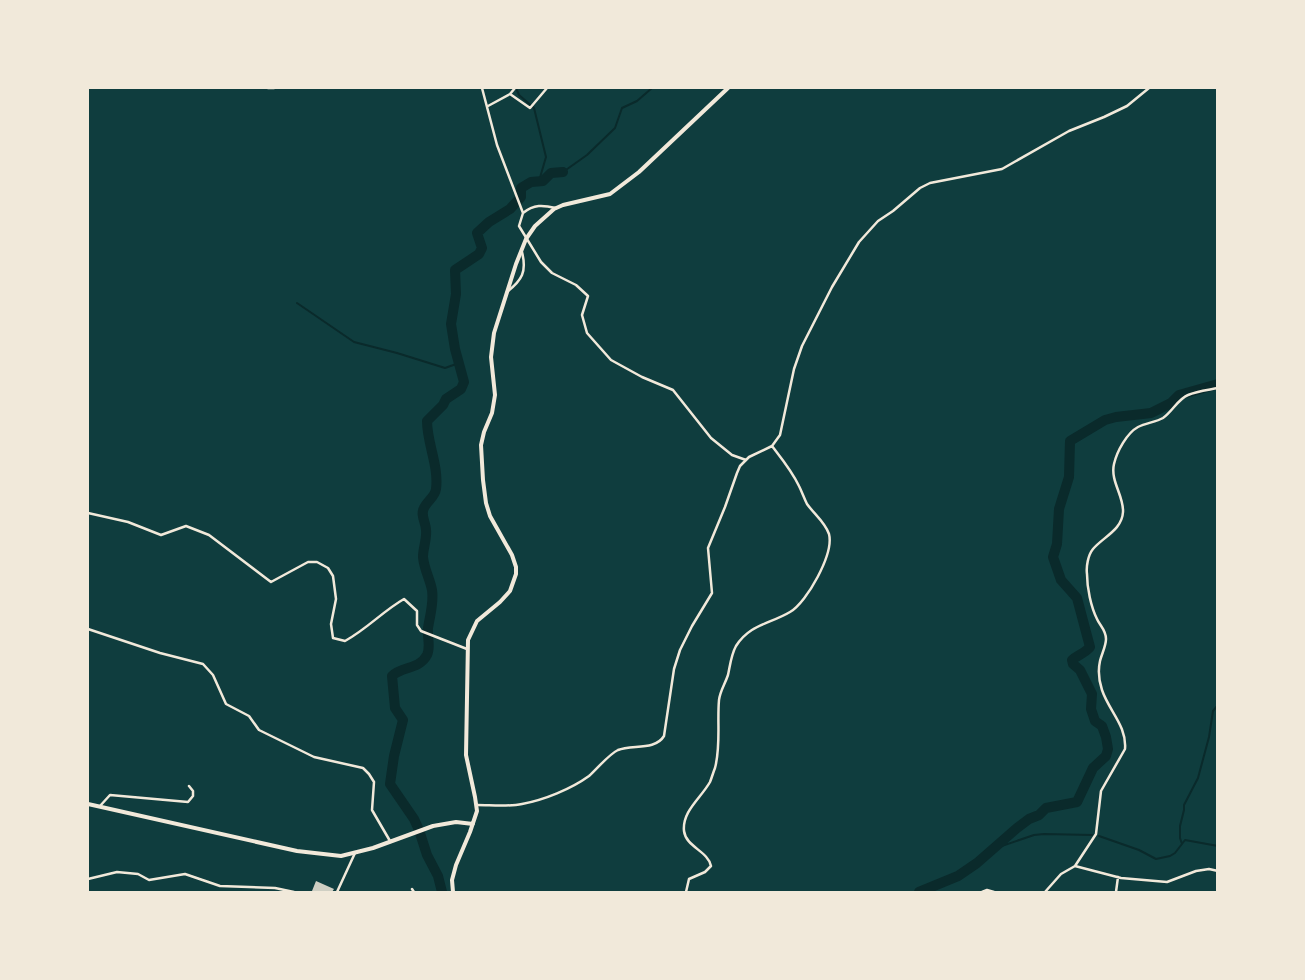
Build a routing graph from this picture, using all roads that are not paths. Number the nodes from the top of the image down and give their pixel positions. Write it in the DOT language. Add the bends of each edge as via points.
graph roads {
  1 [pos="268,88"];
  2 [pos="274,88"];
  3 [pos="482,88"];
  4 [pos="515,88"];
  5 [pos="547,88"];
  6 [pos="728,88"];
  7 [pos="1149,88"];
  8 [pos="510,94"];
  9 [pos="488,106"];
  10 [pos="557,208"];
  11 [pos="523,213"];
  12 [pos="526,239"];
  13 [pos="521,250"];
  14 [pos="506,294"];
  15 [pos="1218,388"];
  16 [pos="772,446"];
  17 [pos="746,460"];
  18 [pos="88,513"];
  19 [pos="88,629"];
  20 [pos="467,649"];
  21 [pos="189,786"];
  22 [pos="88,804"];
  23 [pos="100,806"];
  24 [pos="476,806"];
  25 [pos="473,824"];
  26 [pos="390,842"];
  27 [pos="355,853"];
  28 [pos="1075,866"];
  29 [pos="1218,871"];
  30 [pos="1118,877"];
  31 [pos="88,879"];
  32 [pos="294,892"];
  33 [pos="337,892"];
  34 [pos="453,892"];
  35 [pos="686,892"];
  36 [pos="982,892"];
  37 [pos="994,892"];
  38 [pos="1045,892"];
  39 [pos="1116,892"];
  1 -- 2 [label="street"];
  3 -- 9 [label="street"];
  4 -- 8 [label="street"];
  5 -- 8 [label="street" via="530,108"];
  6 -- 10 [label="main road" via="617,190"];
  7 -- 16 [label="street" via="1127,106 1062,135 1002,169 930,183 878,221 859,242 814,319 794,369 780,435"];
  8 -- 9 [label="street"];
  9 -- 11 [label="street" via="497,145"];
  10 -- 11 [label="street" via="531,206"];
  10 -- 12 [label="main road"];
  11 -- 12 [label="street" via="519,226"];
  12 -- 13 [label="main road"];
  12 -- 17 [label="street" via="552,273 576,285 588,296 582,315 587,333 611,360 673,390 711,438 732,455"];
  13 -- 14 [label="main road"];
  13 -- 14 [label="street" via="524,260 520,282"];
  14 -- 20 [label="main road" via="492,345 494,404 481,446 486,503 512,554 516,574 510,591 473,625"];
  15 -- 28 [label="street" via="1188,394 1161,419 1131,432 1113,465 1123,504 1122,520 1092,550 1086,574 1096,618 1106,632 1099,678 1102,691 1123,729 1125,749 1101,791 1096,834"];
  16 -- 17 [label="street"];
  16 -- 35 [label="street" via="786,463 815,516 826,527 830,536 828,550 802,601 791,612 750,631 732,658 719,700 714,770 685,820 686,836 710,860 711,866 689,879"];
  17 -- 24 [label="street" via="740,466 708,548 712,593 677,660 662,740 617,750 589,776 538,800"];
  18 -- 20 [label="street" via="128,522 162,535 186,526 209,535 271,582 308,562 317,562 328,568 333,576 336,599 331,624 333,638 345,640 357,634 404,599 417,611 417,625 421,631"];
  19 -- 26 [label="street" via="204,664 213,675 226,704 249,716 258,730 314,756 363,768 374,782 372,810"];
  20 -- 24 [label="main road" via="466,755"];
  21 -- 23 [label="street" via="193,796 188,802 110,795"];
  22 -- 23 [label="main road"];
  23 -- 27 [label="main road" via="297,851 341,856"];
  24 -- 25 [label="main road"];
  25 -- 26 [label="main road" via="444,823"];
  25 -- 34 [label="main road" via="453,874"];
  26 -- 27 [label="main road"];
  27 -- 33 [label="street"];
  28 -- 30 [label="street"];
  28 -- 38 [label="street" via="1060,874"];
  29 -- 30 [label="street" via="1196,871 1167,882"];
  30 -- 39 [label="street"];
  31 -- 32 [label="street" via="117,872 138,874 149,880 184,874 220,886"];
  36 -- 37 [label="street"];
}
